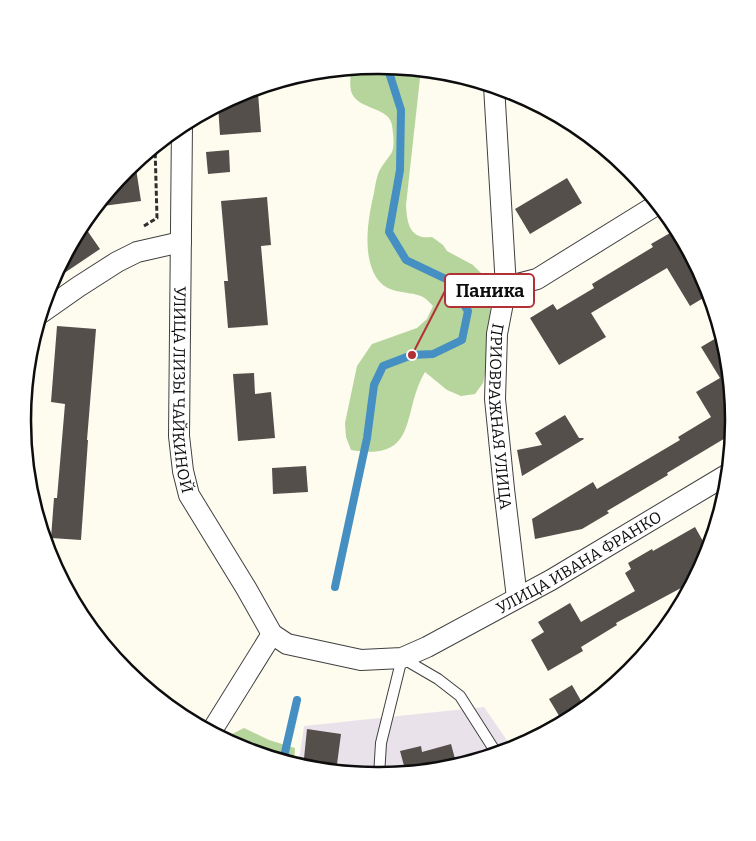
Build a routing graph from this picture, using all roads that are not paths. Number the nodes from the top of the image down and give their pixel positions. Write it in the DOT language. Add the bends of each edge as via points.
graph roads {
  1 [pos="494,94"];
  2 [pos="182,134"];
  3 [pos="652,208"];
  4 [pos="181,242"];
  5 [pos="506,287"];
  6 [pos="51,306"];
  7 [pos="720,479"];
  8 [pos="517,598"];
  9 [pos="272,634"];
  10 [pos="402,658"];
  11 [pos="215,726"];
  12 [pos="493,748"];
  13 [pos="380,767"];
  1 -- 5 [label="street, ПРИОВРАЖНАЯ УЛИЦА"];
  2 -- 4 [label="street, УЛИЦА ЛИЗЫ ЧАЙКИНОЙ"];
  3 -- 5 [label="street" via="537,279"];
  4 -- 6 [label="street" via="137,252"];
  4 -- 9 [label="street, УЛИЦА ЛИЗЫ ЧАЙКИНОЙ" via="178,436 184,470 190,495"];
  5 -- 8 [label="street, ПРИОВРАЖНАЯ УЛИЦА" via="497,334 495,400"];
  7 -- 8 [label="street, УЛИЦА ИВАНА ФРАНКО"];
  8 -- 10 [label="street, УЛИЦА ИВАНА ФРАНКО"];
  9 -- 10 [label="street" via="287,644 361,660"];
  9 -- 11 [label="street"];
  10 -- 12 [label="lane" via="438,678 460,696"];
  10 -- 13 [label="lane" via="381,743"];
}
